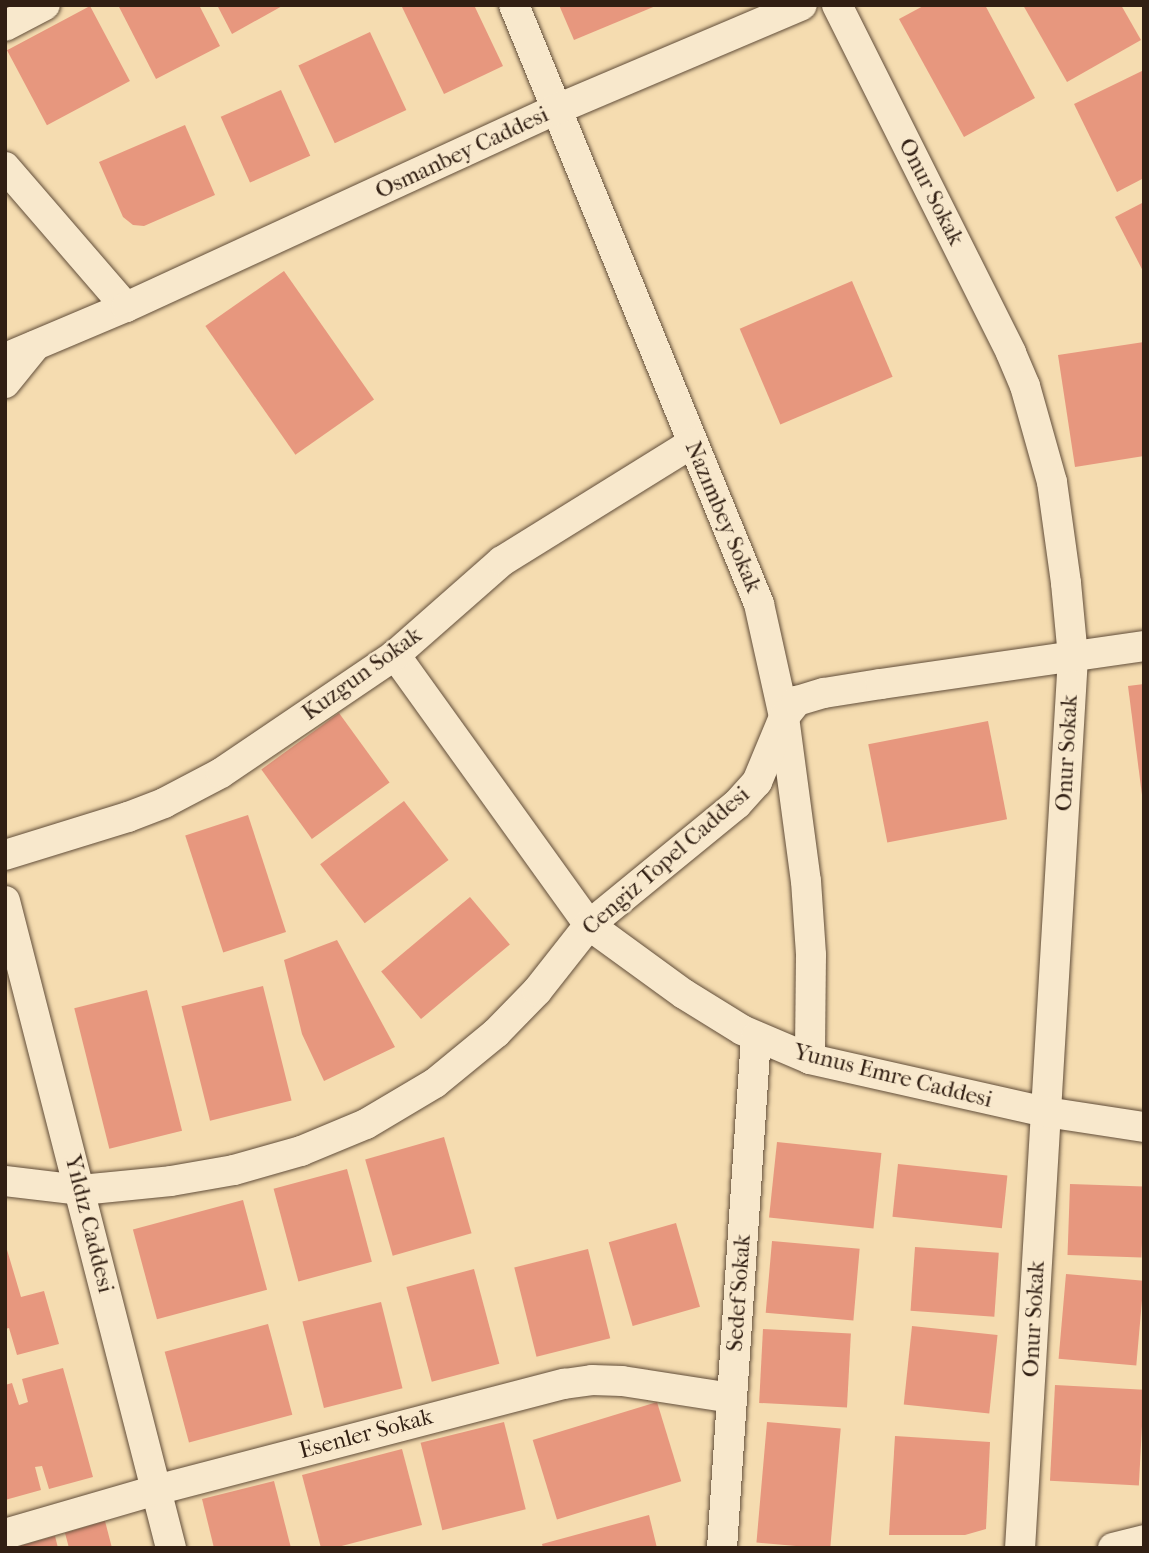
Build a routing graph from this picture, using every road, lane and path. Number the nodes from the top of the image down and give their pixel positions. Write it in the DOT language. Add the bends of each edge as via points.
graph roads {
  1 [pos="45,5"];
  2 [pos="514,5"];
  3 [pos="802,5"];
  4 [pos="837,5"];
  5 [pos="5,26"];
  6 [pos="555,110"];
  7 [pos="5,167"];
  8 [pos="126,307"];
  9 [pos="35,346"];
  10 [pos="5,358"];
  11 [pos="5,383"];
  12 [pos="692,443"];
  13 [pos="1144,646"];
  14 [pos="395,656"];
  15 [pos="1073,657"];
  16 [pos="785,716"];
  17 [pos="5,855"];
  18 [pos="5,901"];
  19 [pos="589,925"];
  20 [pos="756,1037"];
  21 [pos="810,1059"];
  22 [pos="1046,1112"];
  23 [pos="1144,1127"];
  24 [pos="5,1181"];
  25 [pos="81,1190"];
  26 [pos="732,1398"];
  27 [pos="156,1490"];
  28 [pos="5,1534"];
  29 [pos="1144,1540"];
  30 [pos="171,1548"];
  31 [pos="722,1548"];
  32 [pos="1020,1548"];
  33 [pos="1113,1548"];
  1 -- 5 [label="street"];
  2 -- 6 [label="street, Nazımbey Sokak"];
  3 -- 6 [label="street, Osmanbey Caddesi"];
  4 -- 15 [label="street, Onur Sokak" via="1011,352 1034,411 1052,482"];
  6 -- 8 [label="street, Osmanbey Caddesi"];
  6 -- 12 [label="street, Nazımbey Sokak"];
  7 -- 8 [label="street"];
  8 -- 9 [label="street"];
  9 -- 10 [label="street"];
  9 -- 11 [label="street"];
  12 -- 14 [label="street, Kuzgun Sokak" via="502,561"];
  12 -- 16 [label="street, Nazımbey Sokak" via="760,604"];
  13 -- 15 [label="street"];
  14 -- 17 [label="street, Kuzgun Sokak" via="190,791 128,817"];
  14 -- 19 [label="street, Yunus Emre Caddesi"];
  15 -- 16 [label="street" via="824,693 797,701"];
  15 -- 22 [label="street, Onur Sokak"];
  16 -- 19 [label="street, Cengiz Topel Caddesi" via="757,782 737,804"];
  16 -- 21 [label="street, Nazımbey Sokak" via="808,918"];
  18 -- 25 [label="street, Yıldız Caddesi"];
  19 -- 20 [label="street, Yunus Emre Caddesi" via="684,994"];
  19 -- 25 [label="street, Cengiz Topel Caddesi" via="496,1034 435,1083 366,1124 301,1151 234,1170"];
  20 -- 21 [label="street, Yunus Emre Caddesi"];
  20 -- 26 [label="street, Sedef Sokak"];
  21 -- 22 [label="street, Yunus Emre Caddesi"];
  22 -- 23 [label="street, Yunus Emre Caddesi"];
  22 -- 32 [label="street, Onur Sokak"];
  24 -- 25 [label="street, Cengiz Topel Caddesi"];
  25 -- 27 [label="street, Yıldız Caddesi"];
  26 -- 27 [label="street, Esenler Sokak" via="622,1381 564,1384"];
  26 -- 31 [label="street, Sedef Sokak"];
  27 -- 28 [label="street, Esenler Sokak"];
  27 -- 30 [label="street, Yıldız Caddesi"];
  29 -- 33 [label="street"];
}
